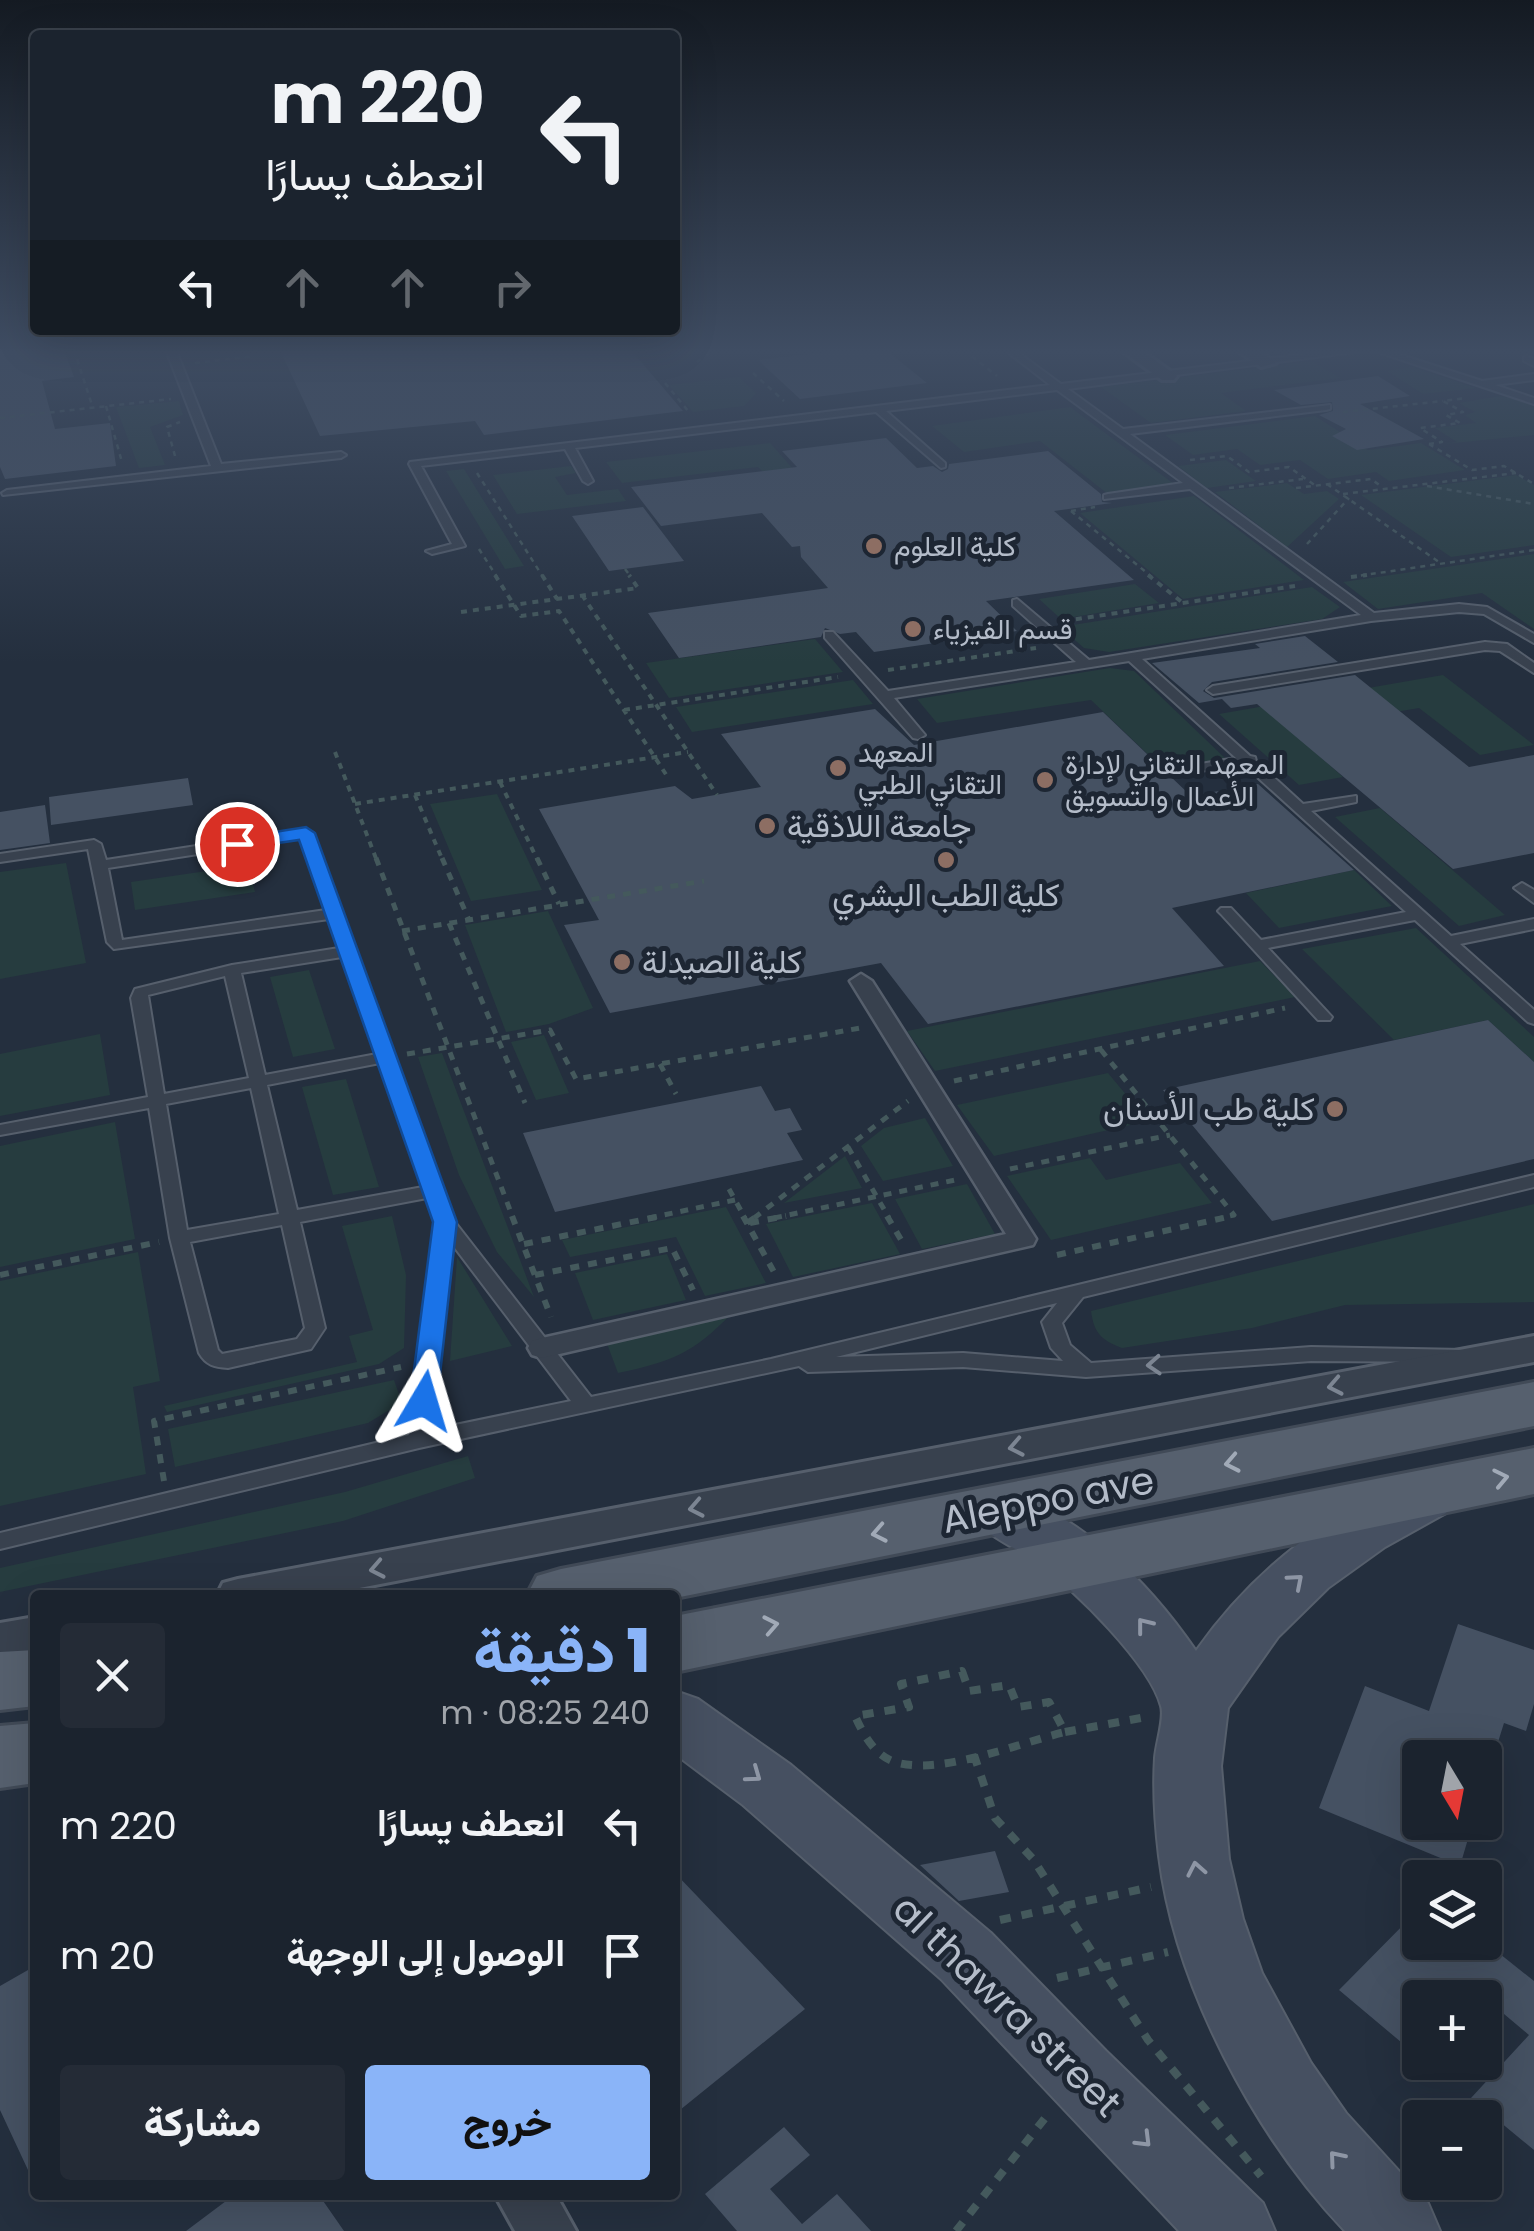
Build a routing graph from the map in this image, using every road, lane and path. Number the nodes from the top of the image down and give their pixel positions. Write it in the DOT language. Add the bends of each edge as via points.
graph roads {
  1 [pos="120,454"];
  2 [pos="175,454"];
  3 [pos="211,454"];
  4 [pos="499,454"];
  5 [pos="573,454"];
  6 [pos="929,454"];
  7 [pos="1153,454"];
  8 [pos="1177,454"];
  9 [pos="1445,454"];
  10 [pos="340,455"];
  11 [pos="941,465"];
  12 [pos="217,468"];
  13 [pos="477,472"];
  14 [pos="180,473"];
  15 [pos="1516,473"];
  16 [pos="128,479"];
  17 [pos="1306,479"];
  18 [pos="588,481"];
  19 [pos="1327,484"];
  20 [pos="1534,484"];
  21 [pos="1419,485"];
  22 [pos="1316,486"];
  23 [pos="1198,488"];
  24 [pos="1296,488"];
  25 [pos="1384,489"];
  26 [pos="7,493"];
  27 [pos="1343,494"];
  28 [pos="1108,497"];
  29 [pos="1348,498"];
  30 [pos="1534,504"];
  31 [pos="1071,511"];
  32 [pos="459,546"];
  33 [pos="1534,550"];
  34 [pos="432,551"];
  35 [pos="1293,559"];
  36 [pos="1442,564"];
  37 [pos="625,569"];
  38 [pos="1323,582"];
  39 [pos="582,595"];
  40 [pos="557,598"];
  41 [pos="1017,603"];
  42 [pos="1182,603"];
  43 [pos="513,605"];
  44 [pos="461,612"];
  45 [pos="1371,617"];
  46 [pos="1042,625"];
  47 [pos="829,636"];
  48 [pos="1534,639"];
  49 [pos="1132,657"];
  50 [pos="1086,664"];
  51 [pos="1534,668"];
  52 [pos="1213,690"];
  53 [pos="884,695"];
  54 [pos="918,735"];
  55 [pos="335,752"];
  56 [pos="688,752"];
  57 [pos="656,758"];
  58 [pos="1250,760"];
  59 [pos="1176,772"];
  60 [pos="669,779"];
  61 [pos="500,782"];
  62 [pos="415,795"];
  63 [pos="717,795"];
  64 [pos="1351,799"];
  65 [pos="355,804"];
  66 [pos="1303,808"];
  67 [pos="0,858"];
  68 [pos="100,864"];
  69 [pos="704,880"];
  70 [pos="559,904"];
  71 [pos="1226,910"];
  72 [pos="335,913"];
  73 [pos="1420,914"];
  74 [pos="469,920"];
  75 [pos="449,923"];
  76 [pos="1534,924"];
  77 [pos="402,930"];
  78 [pos="1448,941"];
  79 [pos="1257,945"];
  80 [pos="350,950"];
  81 [pos="232,970"];
  82 [pos="861,982"];
  83 [pos="1310,1002"];
  84 [pos="1324,1017"];
  85 [pos="1534,1019"];
  86 [pos="888,1024"];
  87 [pos="498,1038"];
  88 [pos="448,1047"];
  89 [pos="1100,1050"];
  90 [pos="387,1057"];
  91 [pos="660,1064"];
  92 [pos="259,1082"];
  93 [pos="927,1086"];
  94 [pos="676,1094"];
  95 [pos="157,1101"];
  96 [pos="525,1104"];
  97 [pos="0,1130"];
  98 [pos="848,1147"];
  99 [pos="1534,1181"];
  100 [pos="729,1188"];
  101 [pos="434,1191"];
  102 [pos="735,1200"];
  103 [pos="291,1218"];
  104 [pos="445,1222"];
  105 [pos="748,1223"];
  106 [pos="180,1238"];
  107 [pos="524,1244"];
  108 [pos="1057,1255"];
  109 [pos="914,1263"];
  110 [pos="0,1274"];
  111 [pos="535,1275"];
  112 [pos="1078,1290"];
  113 [pos="784,1293"];
  114 [pos="703,1311"];
  115 [pos="552,1345"];
  116 [pos="428,1362"];
  117 [pos="771,1366"];
  118 [pos="1522,1369"];
  119 [pos="1086,1370"];
  120 [pos="585,1404"];
  121 [pos="419,1440"];
  122 [pos="1534,1471"];
  123 [pos="1441,1491"];
  124 [pos="166,1500"];
  125 [pos="997,1510"];
  126 [pos="0,1540"];
  127 [pos="1082,1562"];
  128 [pos="266,1590"];
  129 [pos="588,1590"];
  130 [pos="30,1635"];
  131 [pos="0,1640"];
  132 [pos="680,1643"];
  133 [pos="30,1679"];
  134 [pos="0,1682"];
  135 [pos="1196,1708"];
  136 [pos="680,1722"];
  137 [pos="1065,1733"];
  138 [pos="30,1754"];
  139 [pos="974,1756"];
  140 [pos="0,1757"];
  141 [pos="1062,1905"];
  142 [pos="1206,1909"];
  143 [pos="942,1935"];
  144 [pos="1104,1969"];
  145 [pos="1000,1989"];
  146 [pos="1078,2076"];
  147 [pos="526,2200"];
  148 [pos="1251,2207"];
  149 [pos="550,2231"];
  150 [pos="956,2231"];
  151 [pos="1400,2231"];
  1 -- 16 [label="path"];
  2 -- 14 [label="path"];
  3 -- 12 [label="lane"];
  4 -- 32 [label="lane" via="414,464"];
  5 -- 18 [label="lane"];
  6 -- 11 [label="lane"];
  7 -- 23 [label="lane"];
  8 -- 17 [label="path" via="1186,461 1226,456 1249,472 1289,467"];
  9 -- 15 [label="path" via="1472,470 1504,466"];
  10 -- 12 [label="lane"];
  12 -- 14 [label="lane"];
  13 -- 40 [label="path"];
  14 -- 16 [label="lane"];
  15 -- 20 [label="path"];
  15 -- 21 [label="path"];
  16 -- 26 [label="lane"];
  17 -- 22 [label="path"];
  17 -- 23 [label="path"];
  19 -- 22 [label="path"];
  19 -- 25 [label="path" via="1370,479"];
  19 -- 27 [label="path"];
  21 -- 25 [label="path"];
  21 -- 30 [label="path"];
  22 -- 24 [label="path"];
  23 -- 28 [label="lane"];
  23 -- 35 [label="lane"];
  25 -- 27 [label="path"];
  27 -- 29 [label="path"];
  29 -- 35 [label="path"];
  29 -- 36 [label="path"];
  31 -- 42 [label="path"];
  32 -- 34 [label="lane"];
  32 -- 43 [label="path" via="476,544"];
  33 -- 36 [label="path"];
  35 -- 38 [label="lane"];
  36 -- 38 [label="path"];
  37 -- 39 [label="path" via="638,588"];
  38 -- 42 [label="path"];
  38 -- 45 [label="lane"];
  39 -- 40 [label="path"];
  39 -- 56 [label="path"];
  40 -- 43 [label="path"];
  41 -- 46 [label="lane"];
  42 -- 46 [label="path"];
  43 -- 44 [label="path"];
  43 -- 57 [label="path" via="520,616 559,611"];
  45 -- 48 [label="lane" via="1460,608 1488,612"];
  45 -- 49 [label="lane"];
  46 -- 50 [label="lane"];
  47 -- 53 [label="lane"];
  49 -- 50 [label="lane"];
  49 -- 58 [label="lane"];
  50 -- 53 [label="lane"];
  51 -- 52 [label="lane" via="1494,646"];
  53 -- 54 [label="lane"];
  55 -- 65 [label="path"];
  56 -- 57 [label="path"];
  56 -- 63 [label="path"];
  57 -- 60 [label="path"];
  57 -- 61 [label="path"];
  58 -- 59 [label="lane"];
  58 -- 66 [label="lane"];
  61 -- 62 [label="path"];
  61 -- 70 [label="path"];
  62 -- 65 [label="path"];
  62 -- 74 [label="path"];
  64 -- 66 [label="lane"];
  65 -- 77 [label="path"];
  66 -- 73 [label="lane"];
  67 -- 68 [label="lane" via="94,844"];
  68 -- 72 [label="lane" via="306,833"];
  68 -- 72 [label="lane" via="120,946"];
  69 -- 70 [label="path"];
  70 -- 74 [label="path"];
  71 -- 79 [label="lane"];
  72 -- 80 [label="lane"];
  73 -- 78 [label="lane"];
  73 -- 79 [label="lane"];
  74 -- 75 [label="path"];
  75 -- 77 [label="path"];
  75 -- 87 [label="path"];
  76 -- 78 [label="lane"];
  77 -- 88 [label="path"];
  78 -- 85 [label="lane"];
  79 -- 83 [label="lane"];
  80 -- 81 [label="lane"];
  80 -- 90 [label="lane"];
  81 -- 92 [label="lane"];
  81 -- 95 [label="lane" via="142,992"];
  82 -- 86 [label="street"];
  83 -- 84 [label="lane"];
  83 -- 89 [label="path"];
  86 -- 91 [label="path"];
  86 -- 93 [label="street"];
  87 -- 88 [label="path"];
  87 -- 91 [label="path" via="550,1030 576,1079"];
  87 -- 96 [label="path"];
  88 -- 90 [label="path"];
  88 -- 107 [label="path"];
  89 -- 93 [label="path"];
  89 -- 108 [label="path" via="1234,1215"];
  90 -- 92 [label="lane"];
  90 -- 101 [label="lane"];
  91 -- 94 [label="path"];
  92 -- 95 [label="lane"];
  92 -- 103 [label="lane"];
  93 -- 98 [label="path"];
  93 -- 109 [label="street" via="1022,1239"];
  95 -- 97 [label="lane"];
  95 -- 106 [label="lane"];
  98 -- 105 [label="path"];
  98 -- 109 [label="path"];
  99 -- 112 [label="lane"];
  100 -- 102 [label="path"];
  101 -- 103 [label="lane"];
  101 -- 104 [label="lane"];
  102 -- 105 [label="path"];
  102 -- 107 [label="path"];
  103 -- 106 [label="lane"];
  103 -- 106 [label="lane" via="312,1338 228,1361 208,1353"];
  104 -- 115 [label="lane"];
  104 -- 116 [label="lane"];
  105 -- 113 [label="path"];
  106 -- 110 [label="path"];
  107 -- 111 [label="path"];
  109 -- 113 [label="street"];
  111 -- 114 [label="path" via="672,1248"];
  111 -- 115 [label="path"];
  112 -- 117 [label="lane"];
  112 -- 119 [label="lane" via="1052,1322 1061,1348"];
  113 -- 114 [label="street"];
  114 -- 115 [label="street"];
  115 -- 120 [label="lane"];
  116 -- 121 [label="lane"];
  116 -- 124 [label="path" via="154,1421"];
  117 -- 119 [label="lane" via="963,1360"];
  117 -- 120 [label="lane"];
  118 -- 119 [label="lane, one-way" via="1311,1354"];
  118 -- 125 [label="main road, Aleppo ave, one-way"];
  118 -- 128 [label="street, one-way"];
  120 -- 121 [label="lane"];
  121 -- 124 [label="lane"];
  123 -- 122 [label="main road, Aleppo ave, one-way"];
  123 -- 127 [label="main road, Aleppo ave"];
  135 -- 123 [label="main road, one-way" via="1250,1628 1306,1572 1356,1535"];
  124 -- 126 [label="lane"];
  125 -- 127 [label="main road"];
  125 -- 129 [label="main road, Aleppo ave, one-way"];
  132 -- 127 [label="main road, Aleppo ave, one-way"];
  135 -- 127 [label="main road, one-way" via="1147,1628"];
  130 -- 131 [label="street"];
  133 -- 134 [label="main road"];
  135 -- 137 [label="path"];
  142 -- 135 [label="main road, one-way" via="1190,1837 1187,1769"];
  136 -- 143 [label="main road, al thawra street, one-way" via="767,1785"];
  137 -- 139 [label="path"];
  137 -- 139 [label="path" via="1049,1702 1018,1707 1008,1685 969,1692 962,1671 901,1684 909,1707 855,1716 860,1732 890,1760 908,1765"];
  138 -- 140 [label="main road"];
  139 -- 141 [label="path" via="995,1818 1033,1859"];
  141 -- 142 [label="path"];
  141 -- 143 [label="path"];
  141 -- 144 [label="path"];
  142 -- 144 [label="path"];
  151 -- 142 [label="main road, one-way" via="1320,2138 1268,2060 1229,1983"];
  143 -- 145 [label="main road, al thawra street"];
  144 -- 145 [label="path"];
  144 -- 148 [label="path"];
  145 -- 146 [label="main road, al thawra street"];
  146 -- 148 [label="main road, al thawra street, one-way"];
  146 -- 150 [label="path"];
  147 -- 149 [label="street"];
}
